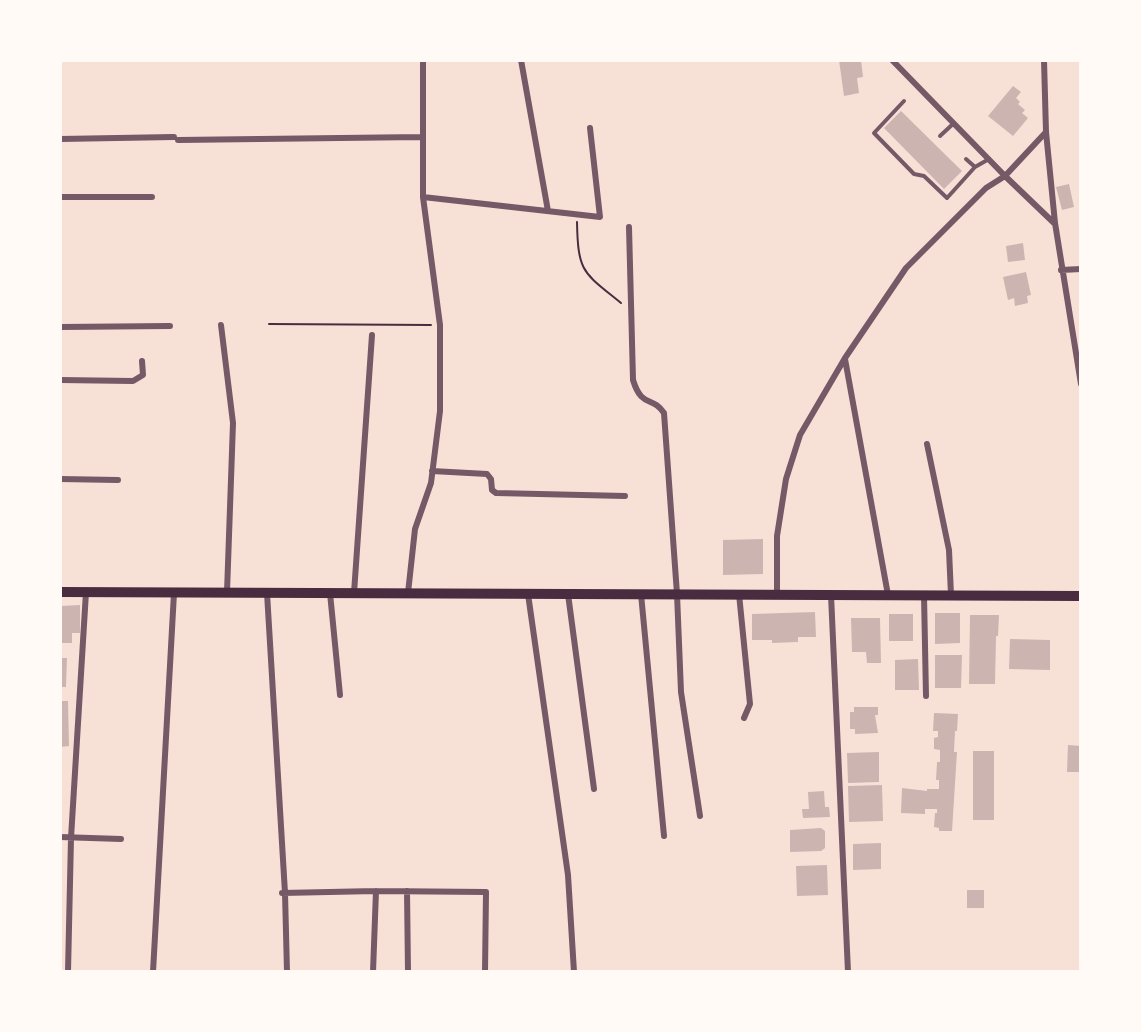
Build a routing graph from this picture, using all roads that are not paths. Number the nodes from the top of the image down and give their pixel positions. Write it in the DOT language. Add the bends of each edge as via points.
graph roads {
  1 [pos="423,60"];
  2 [pos="520,60"];
  3 [pos="1044,60"];
  4 [pos="892,61"];
  5 [pos="904,101"];
  6 [pos="954,123"];
  7 [pos="590,128"];
  8 [pos="1046,132"];
  9 [pos="940,136"];
  10 [pos="422,137"];
  11 [pos="60,140"];
  12 [pos="966,159"];
  13 [pos="989,159"];
  14 [pos="975,167"];
  15 [pos="1005,176"];
  16 [pos="60,197"];
  17 [pos="152,197"];
  18 [pos="423,198"];
  19 [pos="548,211"];
  20 [pos="1055,223"];
  21 [pos="629,227"];
  22 [pos="1081,268"];
  23 [pos="1061,270"];
  24 [pos="221,325"];
  25 [pos="170,326"];
  26 [pos="60,327"];
  27 [pos="372,335"];
  28 [pos="845,358"];
  29 [pos="142,361"];
  30 [pos="60,380"];
  31 [pos="1081,384"];
  32 [pos="927,444"];
  33 [pos="432,471"];
  34 [pos="60,479"];
  35 [pos="118,480"];
  36 [pos="625,496"];
  37 [pos="60,592"];
  38 [pos="86,592"];
  39 [pos="227,592"];
  40 [pos="174,593"];
  41 [pos="267,593"];
  42 [pos="330,593"];
  43 [pos="354,593"];
  44 [pos="408,593"];
  45 [pos="528,594"];
  46 [pos="568,594"];
  47 [pos="641,594"];
  48 [pos="677,594"];
  49 [pos="739,594"];
  50 [pos="777,594"];
  51 [pos="831,595"];
  52 [pos="888,595"];
  53 [pos="924,595"];
  54 [pos="951,595"];
  55 [pos="1081,596"];
  56 [pos="340,695"];
  57 [pos="926,696"];
  58 [pos="744,718"];
  59 [pos="594,789"];
  60 [pos="700,816"];
  61 [pos="664,836"];
  62 [pos="60,837"];
  63 [pos="71,838"];
  64 [pos="121,839"];
  65 [pos="376,891"];
  66 [pos="407,891"];
  67 [pos="283,893"];
  68 [pos="68,972"];
  69 [pos="153,972"];
  70 [pos="287,972"];
  71 [pos="373,972"];
  72 [pos="408,972"];
  73 [pos="485,972"];
  74 [pos="574,972"];
  75 [pos="848,972"];
  1 -- 10 [label="street"];
  2 -- 19 [label="street"];
  3 -- 8 [label="street"];
  4 -- 6 [label="street"];
  5 -- 14 [label="lane" via="874,133 914,174 924,176 947,198"];
  6 -- 9 [label="lane"];
  6 -- 13 [label="street"];
  7 -- 19 [label="street" via="600,217"];
  8 -- 15 [label="street"];
  8 -- 20 [label="street"];
  10 -- 11 [label="street"];
  10 -- 18 [label="street"];
  12 -- 14 [label="lane"];
  13 -- 14 [label="lane"];
  13 -- 15 [label="street"];
  15 -- 20 [label="street"];
  15 -- 28 [label="street" via="986,188 906,268"];
  16 -- 17 [label="street"];
  18 -- 19 [label="street"];
  18 -- 33 [label="street" via="440,325 441,411"];
  20 -- 23 [label="street"];
  21 -- 48 [label="street" via="633,380 645,401 659,406 664,413"];
  22 -- 23 [label="street"];
  23 -- 31 [label="street"];
  24 -- 39 [label="street" via="232,423"];
  25 -- 26 [label="street"];
  27 -- 43 [label="street"];
  28 -- 50 [label="street" via="800,435 786,479 777,536"];
  28 -- 52 [label="street"];
  29 -- 30 [label="street" via="143,375 133,381"];
  32 -- 54 [label="street" via="949,550"];
  33 -- 36 [label="street" via="487,474 496,493"];
  33 -- 44 [label="street" via="415,529"];
  34 -- 35 [label="street"];
  37 -- 38 [label="main road"];
  38 -- 40 [label="main road"];
  38 -- 63 [label="street"];
  39 -- 40 [label="main road"];
  39 -- 41 [label="main road"];
  40 -- 69 [label="street"];
  41 -- 42 [label="main road"];
  41 -- 67 [label="street"];
  42 -- 43 [label="main road"];
  42 -- 56 [label="street"];
  43 -- 44 [label="main road"];
  44 -- 45 [label="main road"];
  45 -- 46 [label="main road"];
  45 -- 74 [label="street" via="568,875"];
  46 -- 47 [label="main road"];
  46 -- 59 [label="street"];
  47 -- 48 [label="main road"];
  47 -- 61 [label="street"];
  48 -- 49 [label="main road"];
  48 -- 60 [label="street" via="681,692"];
  49 -- 50 [label="main road"];
  49 -- 58 [label="street" via="750,704"];
  50 -- 51 [label="main road"];
  51 -- 52 [label="main road"];
  51 -- 75 [label="street"];
  52 -- 53 [label="main road"];
  53 -- 54 [label="main road"];
  53 -- 57 [label="street"];
  54 -- 55 [label="main road"];
  62 -- 63 [label="street"];
  63 -- 64 [label="street"];
  63 -- 68 [label="street"];
  65 -- 66 [label="street"];
  65 -- 67 [label="street"];
  65 -- 71 [label="street"];
  66 -- 72 [label="street"];
  66 -- 73 [label="street" via="486,892"];
  67 -- 70 [label="street"];
}
